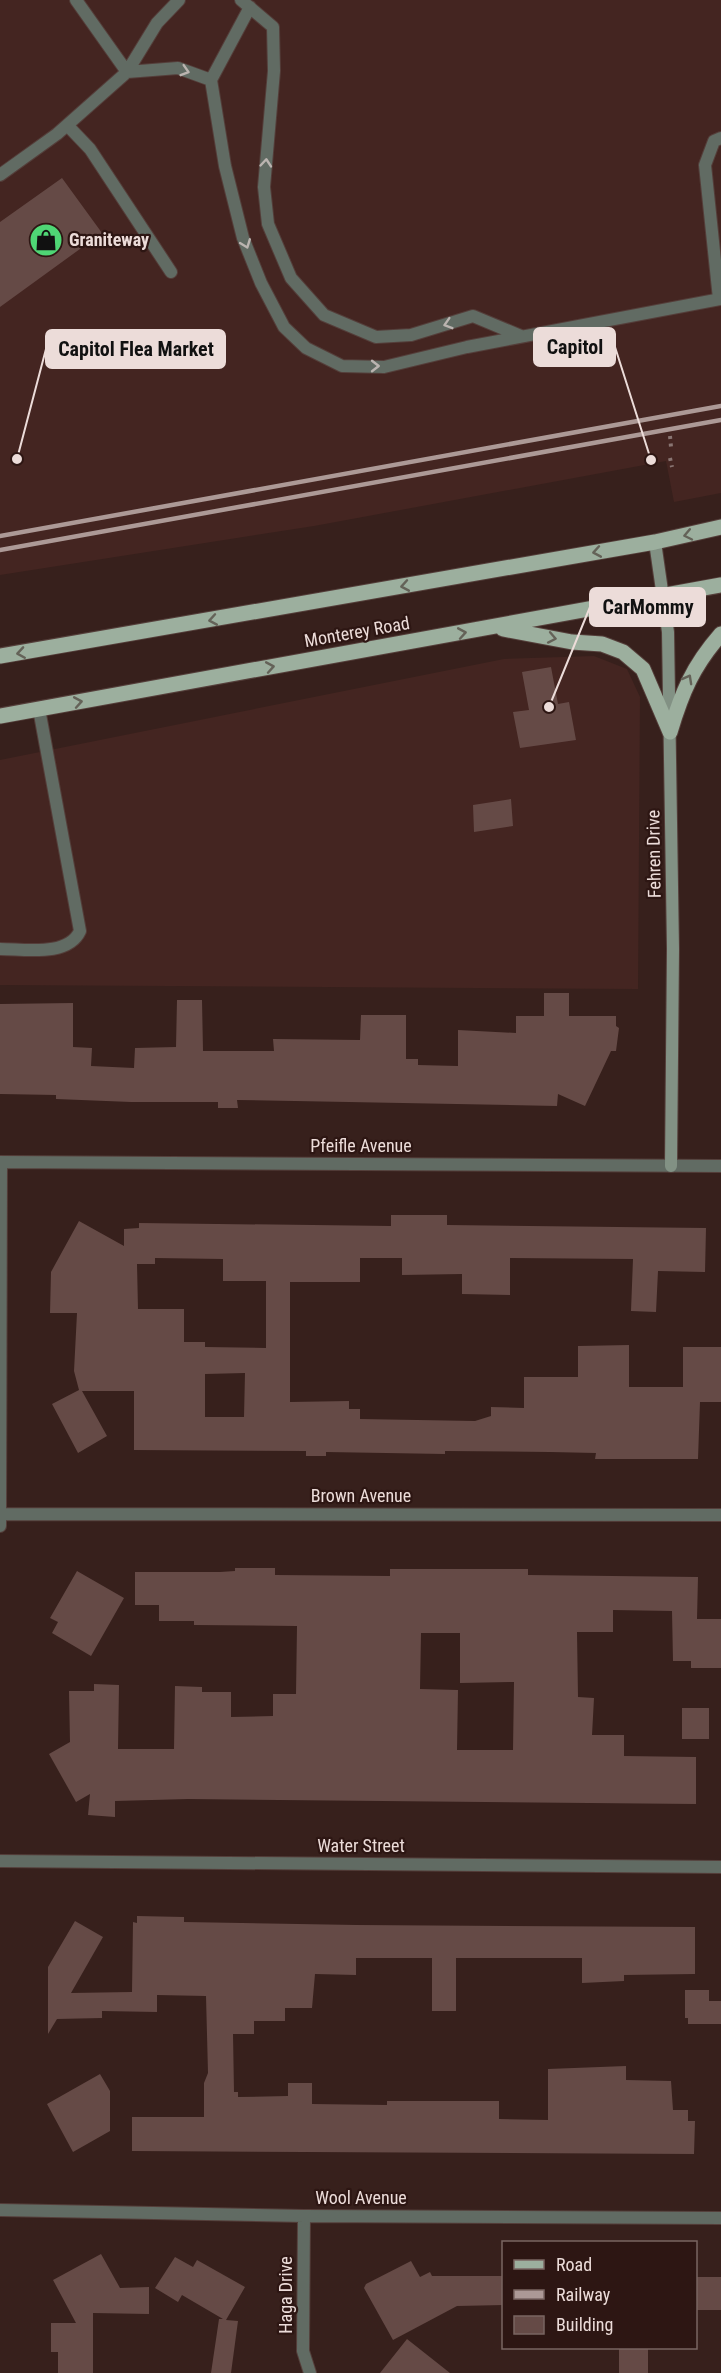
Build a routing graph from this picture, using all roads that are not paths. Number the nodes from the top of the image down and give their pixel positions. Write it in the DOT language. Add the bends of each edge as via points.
graph roads {
  1 [pos="76,0"];
  2 [pos="179,0"];
  3 [pos="246,4"];
  4 [pos="127,72"];
  5 [pos="211,80"];
  6 [pos="68,126"];
  7 [pos="721,138"];
  8 [pos="0,175"];
  9 [pos="171,272"];
  10 [pos="720,299"];
  11 [pos="522,337"];
  12 [pos="721,527"];
  13 [pos="655,542"];
  14 [pos="721,585"];
  15 [pos="662,594"];
  16 [pos="494,627"];
  17 [pos="721,634"];
  18 [pos="0,657"];
  19 [pos="39,709"];
  20 [pos="0,716"];
  21 [pos="670,732"];
  22 [pos="0,949"];
  23 [pos="671,1166"];
  24 [pos="721,1166"];
  25 [pos="0,1514"];
  26 [pos="721,1515"];
  27 [pos="0,1526"];
  28 [pos="0,1861"];
  29 [pos="721,1867"];
  30 [pos="0,2210"];
  31 [pos="304,2216"];
  32 [pos="721,2218"];
  33 [pos="310,2373"];
  1 -- 4 [label="street"];
  2 -- 4 [label="street" via="157,23"];
  3 -- 5 [label="street"];
  11 -- 3 [label="street, one-way" via="473,316 411,335 376,337 324,315 291,278 268,224 264,187 274,71 273,27"];
  4 -- 5 [label="street, one-way" via="178,68"];
  4 -- 6 [label="street"];
  5 -- 11 [label="street, one-way" via="225,166 243,238 284,327 306,348 342,366 384,367"];
  6 -- 8 [label="street"];
  6 -- 9 [label="street" via="90,148"];
  7 -- 10 [label="street" via="714,141 705,165"];
  10 -- 11 [label="street"];
  12 -- 13 [label="main road, Monterey Road, one-way"];
  13 -- 15 [label="street, Fehren Drive"];
  13 -- 18 [label="main road, Monterey Road, one-way"];
  14 -- 15 [label="main road, Monterey Road"];
  15 -- 16 [label="main road, Monterey Road"];
  15 -- 21 [label="street, Fehren Drive" via="668,632"];
  19 -- 16 [label="main road, Monterey Road, one-way"];
  16 -- 21 [label="main road, one-way" via="602,644 623,652 643,669"];
  21 -- 17 [label="main road, one-way" via="683,688 699,660"];
  19 -- 20 [label="main road, Monterey Road"];
  19 -- 22 [label="street" via="80,931 76,940 61,948"];
  21 -- 23 [label="street, Fehren Drive"];
  23 -- 24 [label="street, Pfeifle Avenue"];
  23 -- 25 [label="street, Pfeifle Avenue" via="2,1162"];
  25 -- 26 [label="street, Brown Avenue"];
  25 -- 27 [label="street"];
  28 -- 29 [label="street, Water Street"];
  30 -- 31 [label="street, Wool Avenue"];
  31 -- 32 [label="street, Wool Avenue"];
  31 -- 33 [label="street, Haga Drive" via="303,2351"];
}
